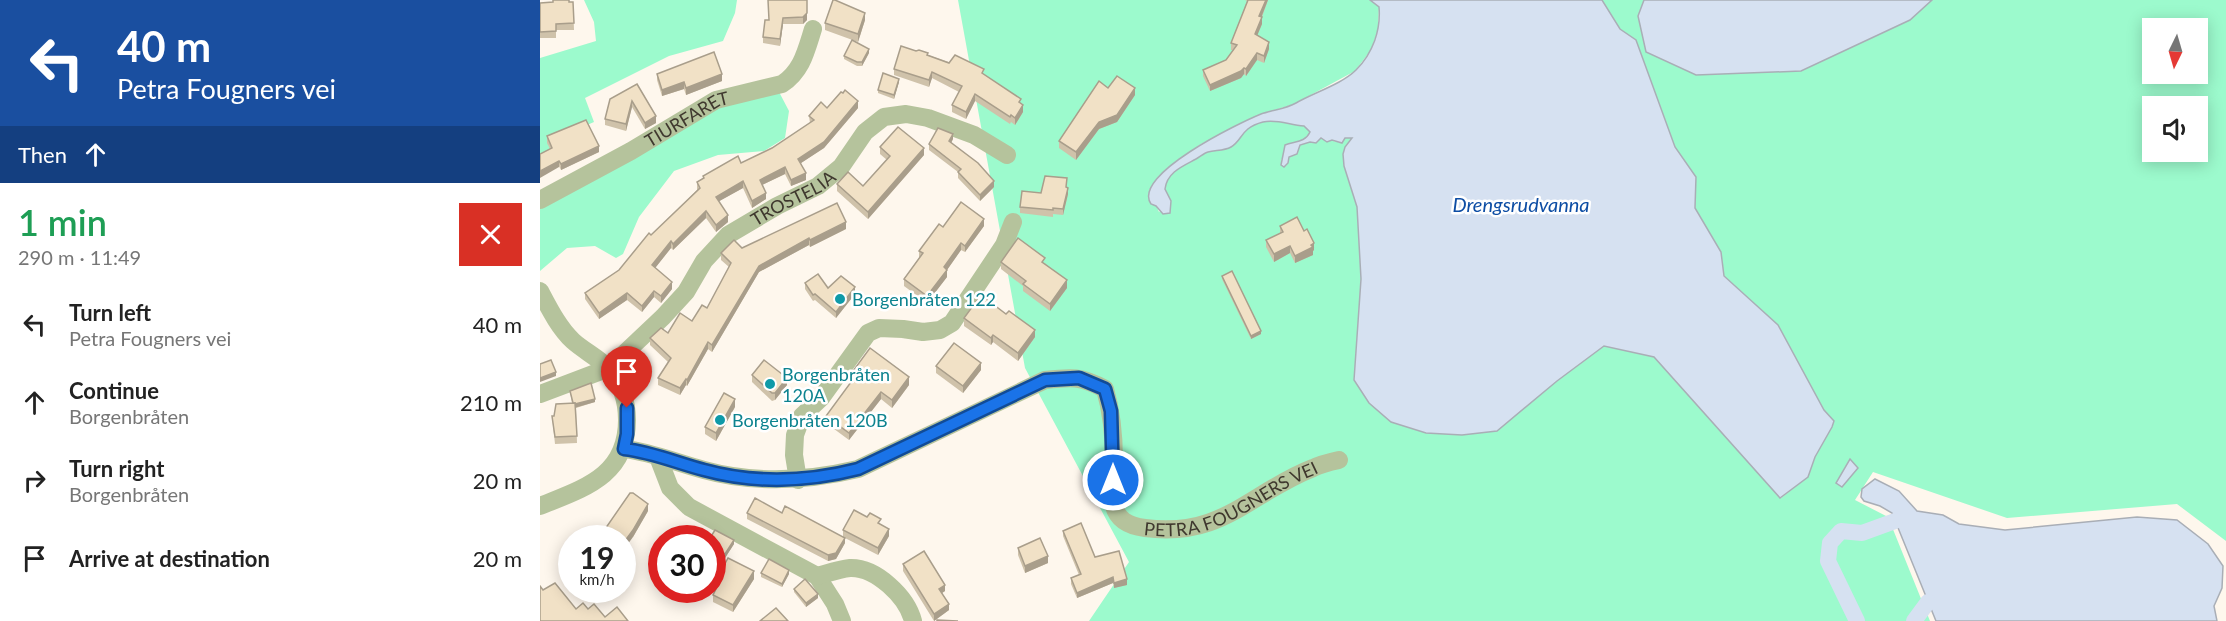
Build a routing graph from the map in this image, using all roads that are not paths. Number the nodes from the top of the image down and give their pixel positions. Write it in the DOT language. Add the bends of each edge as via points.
graph roads {
  1 [pos="813,29"];
  2 [pos="1007,155"];
  3 [pos="540,200"];
  4 [pos="1013,222"];
  5 [pos="540,291"];
  6 [pos="609,368"];
  7 [pos="540,394"];
  8 [pos="624,449"];
  9 [pos="658,457"];
  10 [pos="1339,460"];
  11 [pos="798,480"];
  12 [pos="540,506"];
  13 [pos="817,576"];
  14 [pos="842,621"];
  15 [pos="913,621"];
  1 -- 3 [label="street, TIURFARET" via="802,64 782,84 716,100"];
  2 -- 6 [label="street, TROSTELIA" via="974,135 928,118 906,114 884,117 865,132 841,167 818,186 728,235 663,318"];
  4 -- 11 [label="street" via="1004,245 952,323 940,330 923,332 879,328 868,333 857,346 821,398 802,416 795,435"];
  5 -- 6 [label="street" via="571,340"];
  6 -- 7 [label="street"];
  6 -- 8 [label="street" via="627,408"];
  8 -- 9 [label="street, PETRA FOUGNERS VEI"];
  8 -- 12 [label="street" via="609,470 587,486"];
  9 -- 11 [label="street, PETRA FOUGNERS VEI" via="723,475"];
  9 -- 13 [label="street" via="670,488 689,507"];
  10 -- 11 [label="street, PETRA FOUGNERS VEI" via="1312,468 1237,511 1196,527 1166,530 1128,525 1113,503 1113,435 1105,389 1089,380 1069,377 1045,380 858,469"];
  13 -- 14 [label="street"];
  13 -- 15 [label="street" via="851,568 875,573 894,590"];
}
